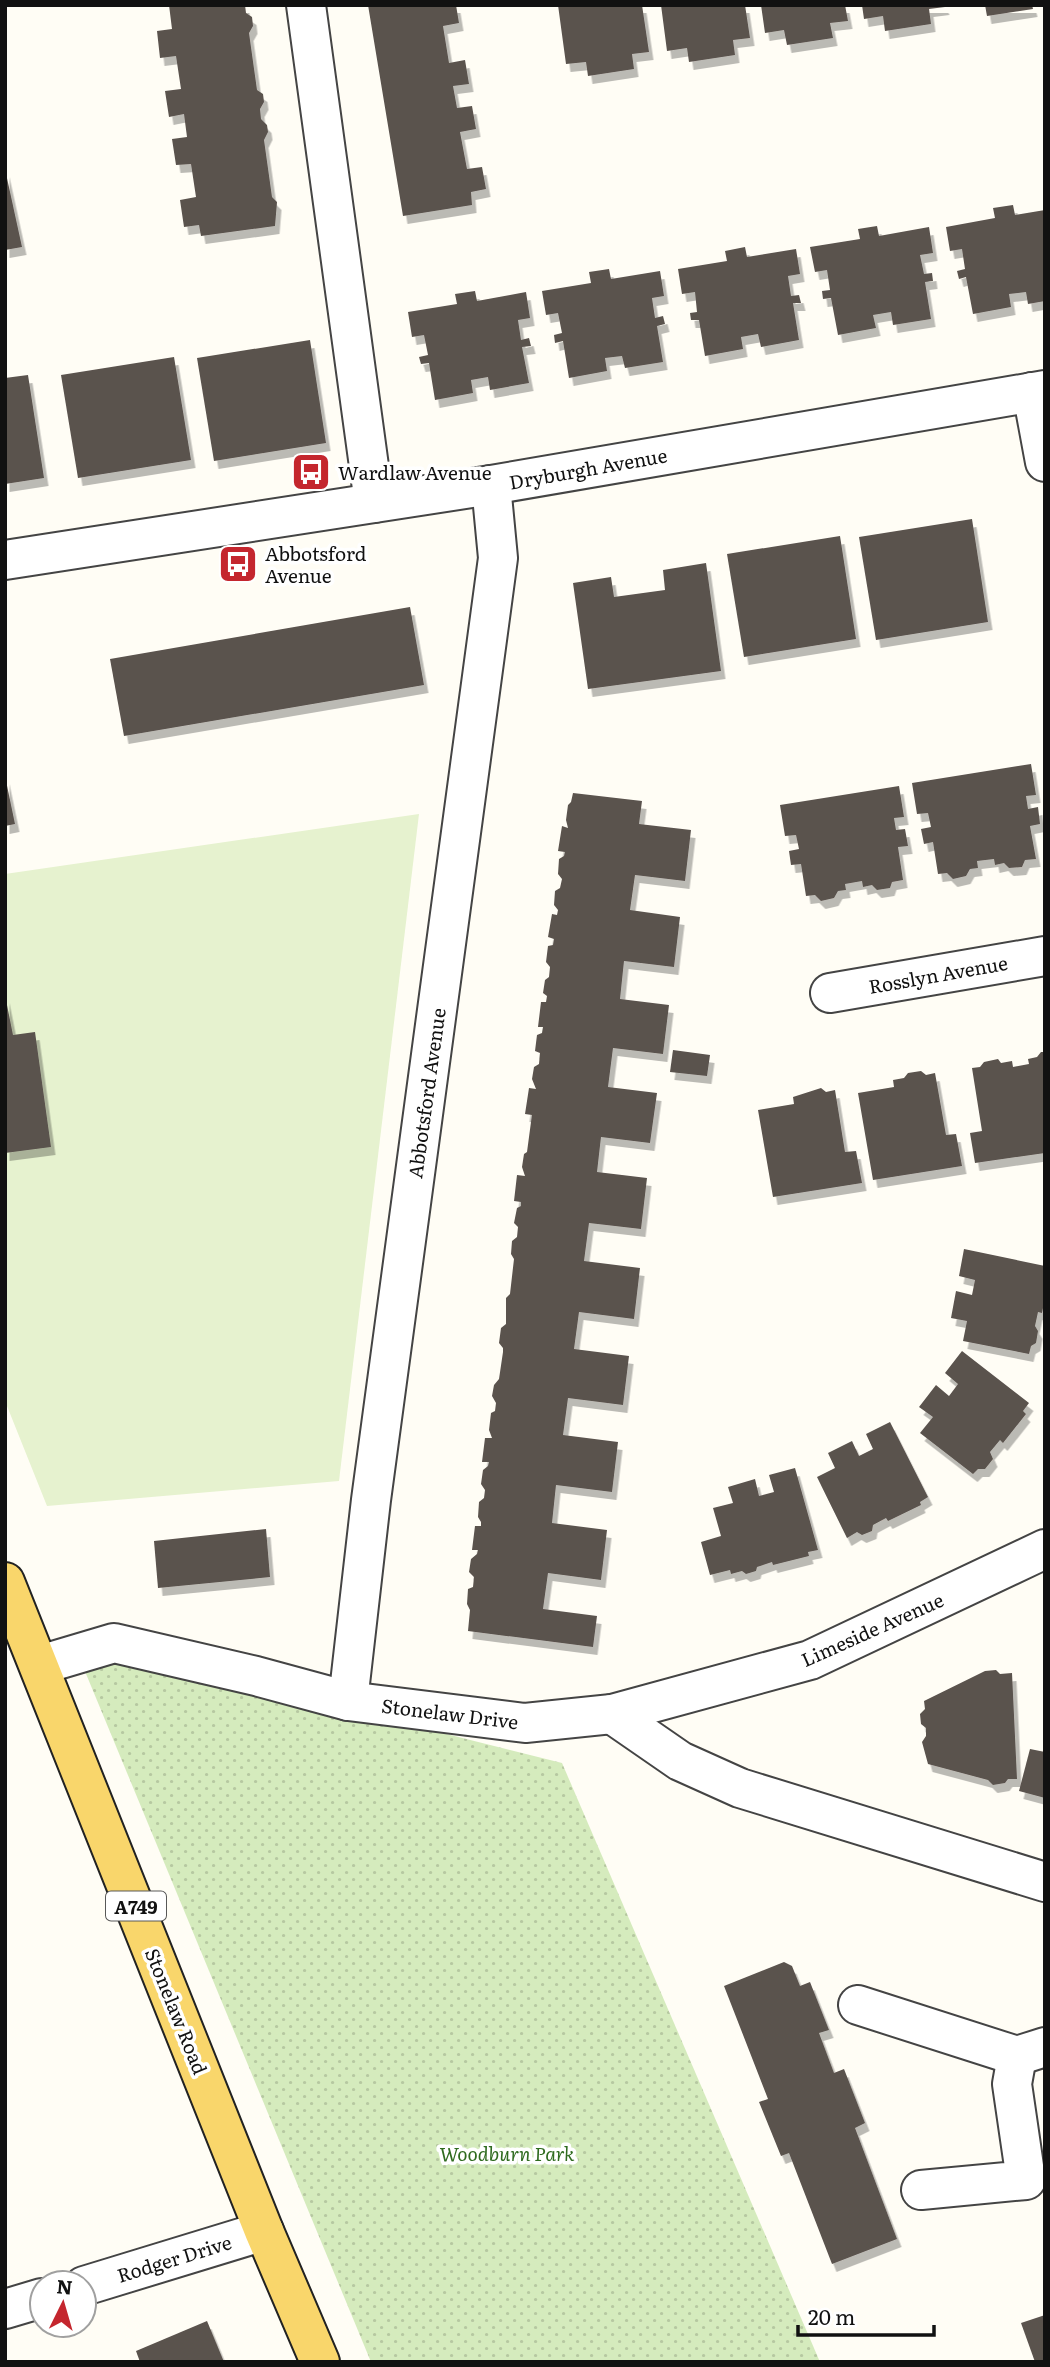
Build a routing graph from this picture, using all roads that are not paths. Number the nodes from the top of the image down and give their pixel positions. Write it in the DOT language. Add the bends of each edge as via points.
graph roads {
  1 [pos="306,5"];
  2 [pos="1039,391"];
  3 [pos="1045,462"];
  4 [pos="491,485"];
  5 [pos="374,503"];
  6 [pos="5,560"];
  7 [pos="1045,956"];
  8 [pos="830,993"];
  9 [pos="1045,1549"];
  10 [pos="5,1582"];
  11 [pos="40,1665"];
  12 [pos="348,1701"];
  13 [pos="612,1714"];
  14 [pos="1045,1882"];
  15 [pos="858,2005"];
  16 [pos="1031,2051"];
  17 [pos="921,2189"];
  18 [pos="264,2231"];
  19 [pos="98,2282"];
  20 [pos="28,2302"];
  21 [pos="5,2309"];
  22 [pos="320,2362"];
  1 -- 5 [label="street"];
  2 -- 3 [label="street"];
  2 -- 4 [label="street, Dryburgh Avenue"];
  4 -- 5 [label="street, Dryburgh Avenue"];
  4 -- 12 [label="street, Abbotsford Avenue" via="498,558"];
  5 -- 6 [label="street, Dryburgh Avenue"];
  7 -- 8 [label="street, Rosslyn Avenue"];
  9 -- 13 [label="street, Limeside Avenue" via="810,1660"];
  10 -- 11 [label="main road, Stonelaw Road / A749"];
  11 -- 12 [label="street, Stonelaw Drive" via="114,1643"];
  11 -- 18 [label="main road, Stonelaw Road / A749"];
  12 -- 13 [label="street, Stonelaw Drive" via="525,1723"];
  13 -- 14 [label="street" via="680,1761 740,1788"];
  15 -- 16 [label="street"];
  16 -- 17 [label="street" via="1012,2084 1026,2180"];
  18 -- 19 [label="street, Rodger Drive"];
  18 -- 22 [label="main road, Stonelaw Road / A749"];
  20 -- 21 [label="street"];
}
